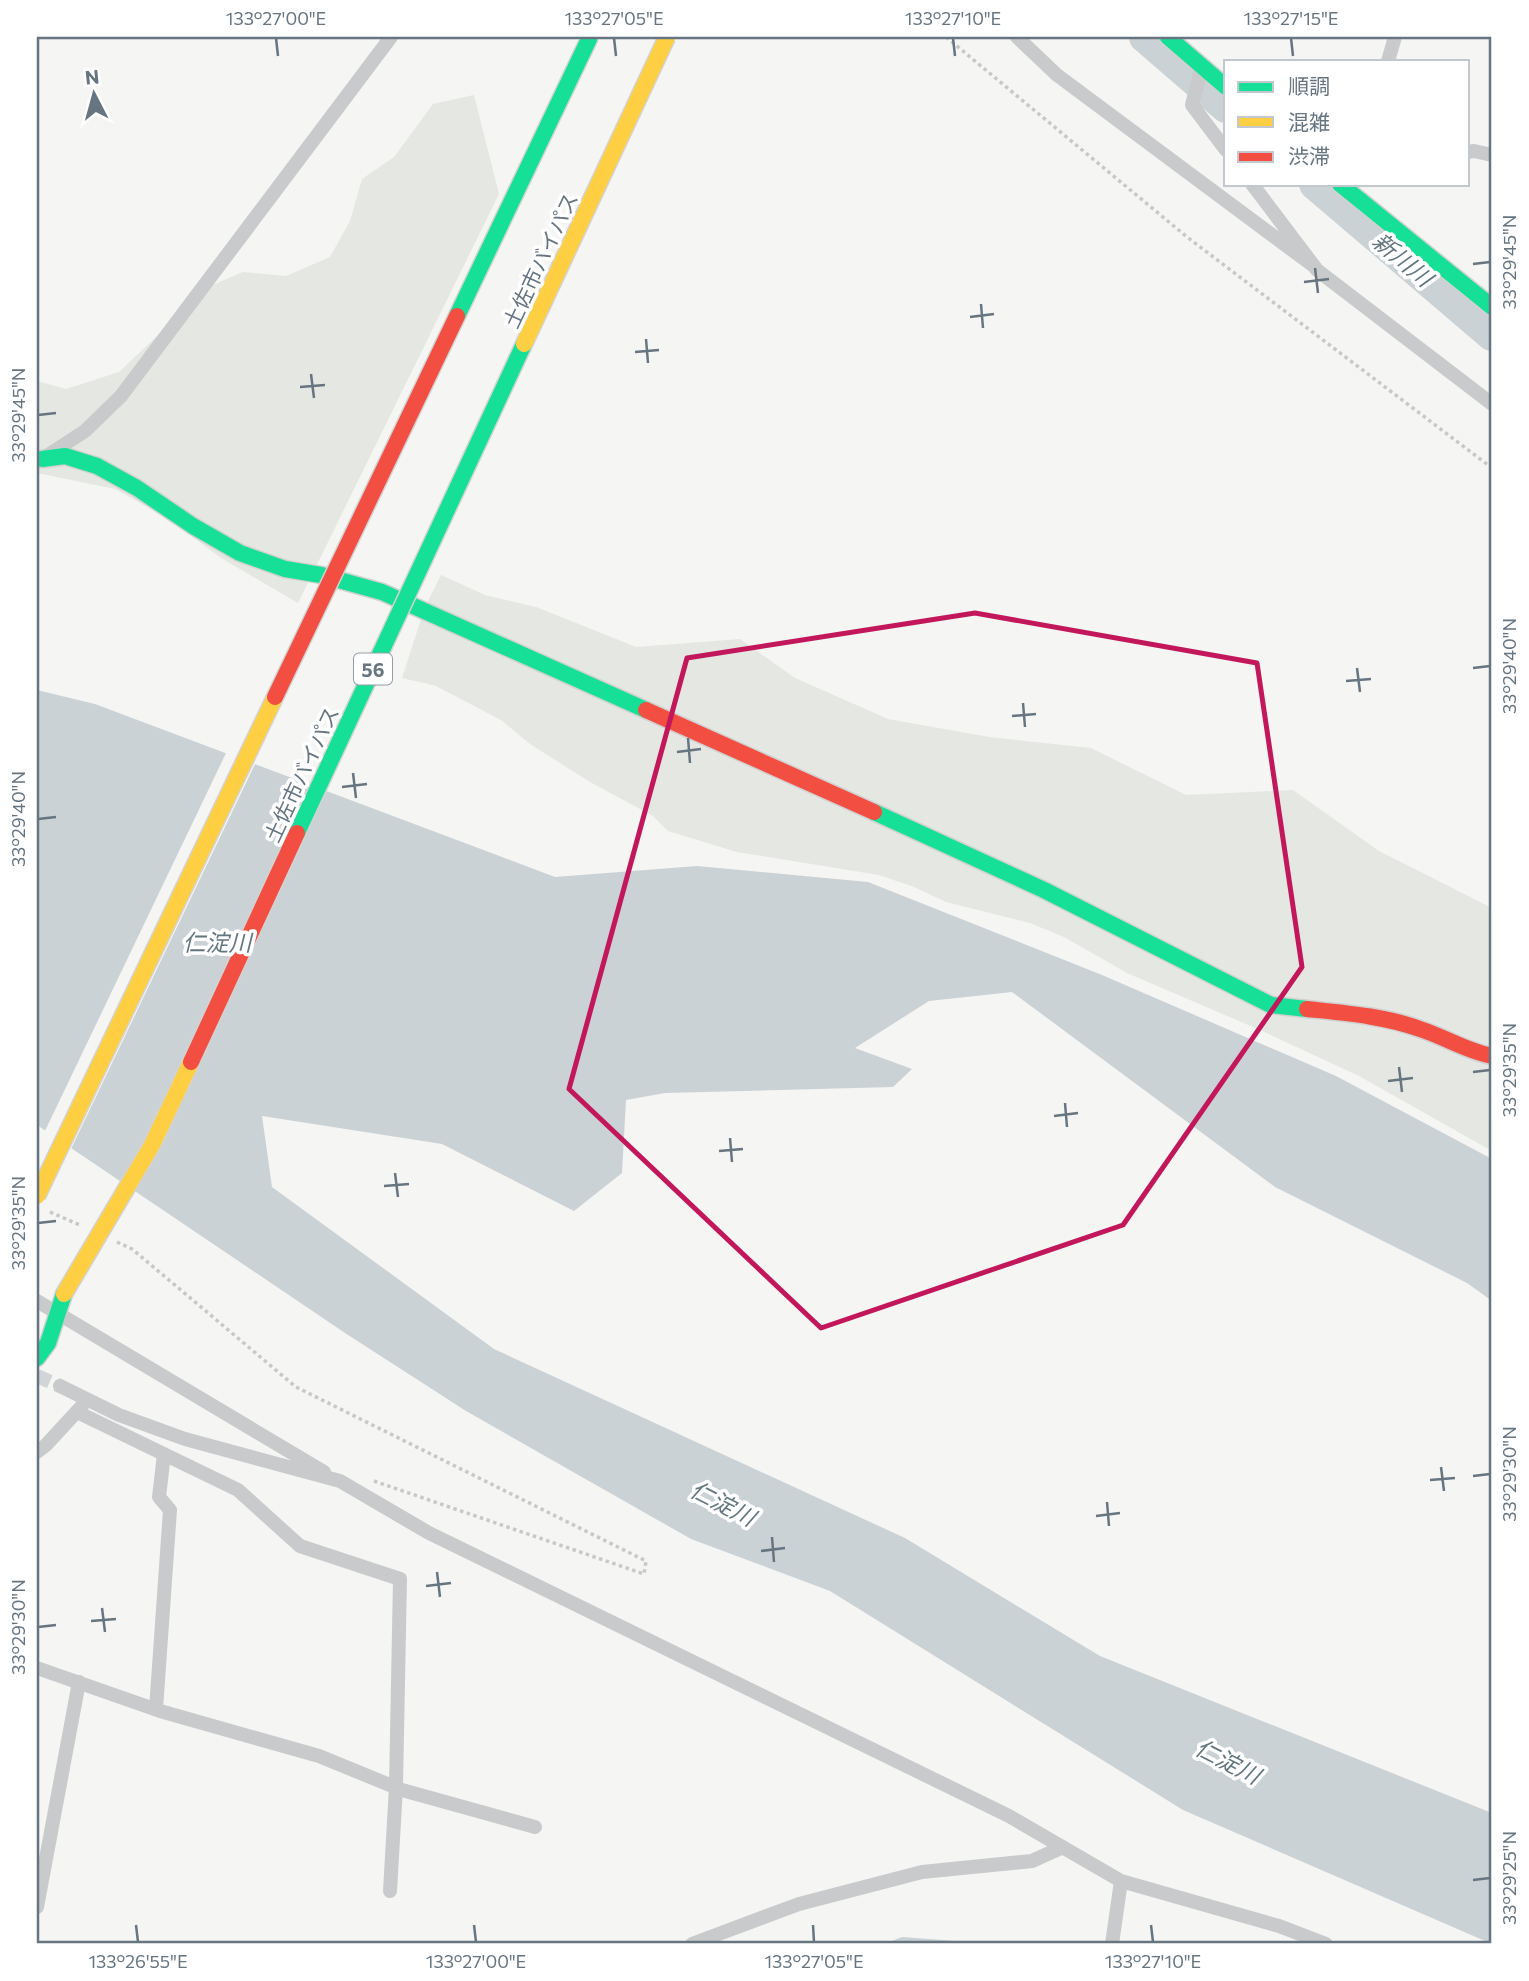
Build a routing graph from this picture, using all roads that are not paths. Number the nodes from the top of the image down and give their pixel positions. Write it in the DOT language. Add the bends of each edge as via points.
graph roads {
  1 [pos="391,37"];
  2 [pos="590,37"];
  3 [pos="667,37"];
  4 [pos="1017,37"];
  5 [pos="1168,37"];
  6 [pos="1395,37"];
  7 [pos="1388,60"];
  8 [pos="1202,66"];
  9 [pos="1224,86"];
  10 [pos="1224,147"];
  11 [pos="1470,152"];
  12 [pos="1492,155"];
  13 [pos="1254,186"];
  14 [pos="1346,186"];
  15 [pos="1315,267"];
  16 [pos="1492,307"];
  17 [pos="1492,404"];
  18 [pos="39,460"];
  19 [pos="1492,1056"];
  20 [pos="37,1196"];
  21 [pos="49,1307"];
  22 [pos="37,1325"];
  23 [pos="37,1358"];
  24 [pos="60,1386"];
  25 [pos="88,1400"];
  26 [pos="77,1412"];
  27 [pos="37,1452"];
  28 [pos="164,1454"];
  29 [pos="344,1483"];
  30 [pos="37,1668"];
  31 [pos="79,1682"];
  32 [pos="156,1709"];
  33 [pos="396,1787"];
  34 [pos="535,1826"];
  35 [pos="1063,1847"];
  36 [pos="1121,1881"];
  37 [pos="390,1891"];
  38 [pos="37,1906"];
  39 [pos="692,1944"];
  40 [pos="1112,1944"];
  41 [pos="1326,1944"];
  1 -- 18 [label="street" via="121,396 85,431"];
  2 -- 20 [label="main road, bridge"];
  3 -- 21 [label="main road, 土佐市バイパス / 56, bridge" via="152,1145 65,1294"];
  4 -- 15 [label="street" via="1057,75"];
  5 -- 8 [label="main road"];
  6 -- 7 [label="street"];
  8 -- 9 [label="main road"];
  8 -- 10 [label="street" via="1192,105"];
  11 -- 12 [label="street"];
  13 -- 15 [label="street"];
  14 -- 16 [label="main road"];
  15 -- 17 [label="street"];
  18 -- 19 [label="main road" via="65,456 97,466 240,552 285,569 382,592 1044,890 1271,1005 1377,1017"];
  21 -- 22 [label="main road, 土佐市バイパス / 56"];
  21 -- 23 [label="main road" via="48,1343"];
  21 -- 29 [label="street"];
  24 -- 25 [label="street"];
  25 -- 26 [label="street"];
  25 -- 29 [label="street" via="185,1439"];
  26 -- 27 [label="street"];
  26 -- 28 [label="street"];
  28 -- 32 [label="street" via="159,1497 170,1510"];
  28 -- 33 [label="street" via="238,1490 300,1546 400,1579"];
  29 -- 35 [label="street" via="429,1533 1009,1816"];
  30 -- 31 [label="street"];
  31 -- 32 [label="street"];
  31 -- 38 [label="street"];
  32 -- 33 [label="street" via="319,1756"];
  33 -- 34 [label="street"];
  33 -- 37 [label="street"];
  35 -- 36 [label="street"];
  35 -- 39 [label="street" via="1032,1861 922,1872 799,1904"];
  36 -- 40 [label="street"];
  36 -- 41 [label="street"];
}
